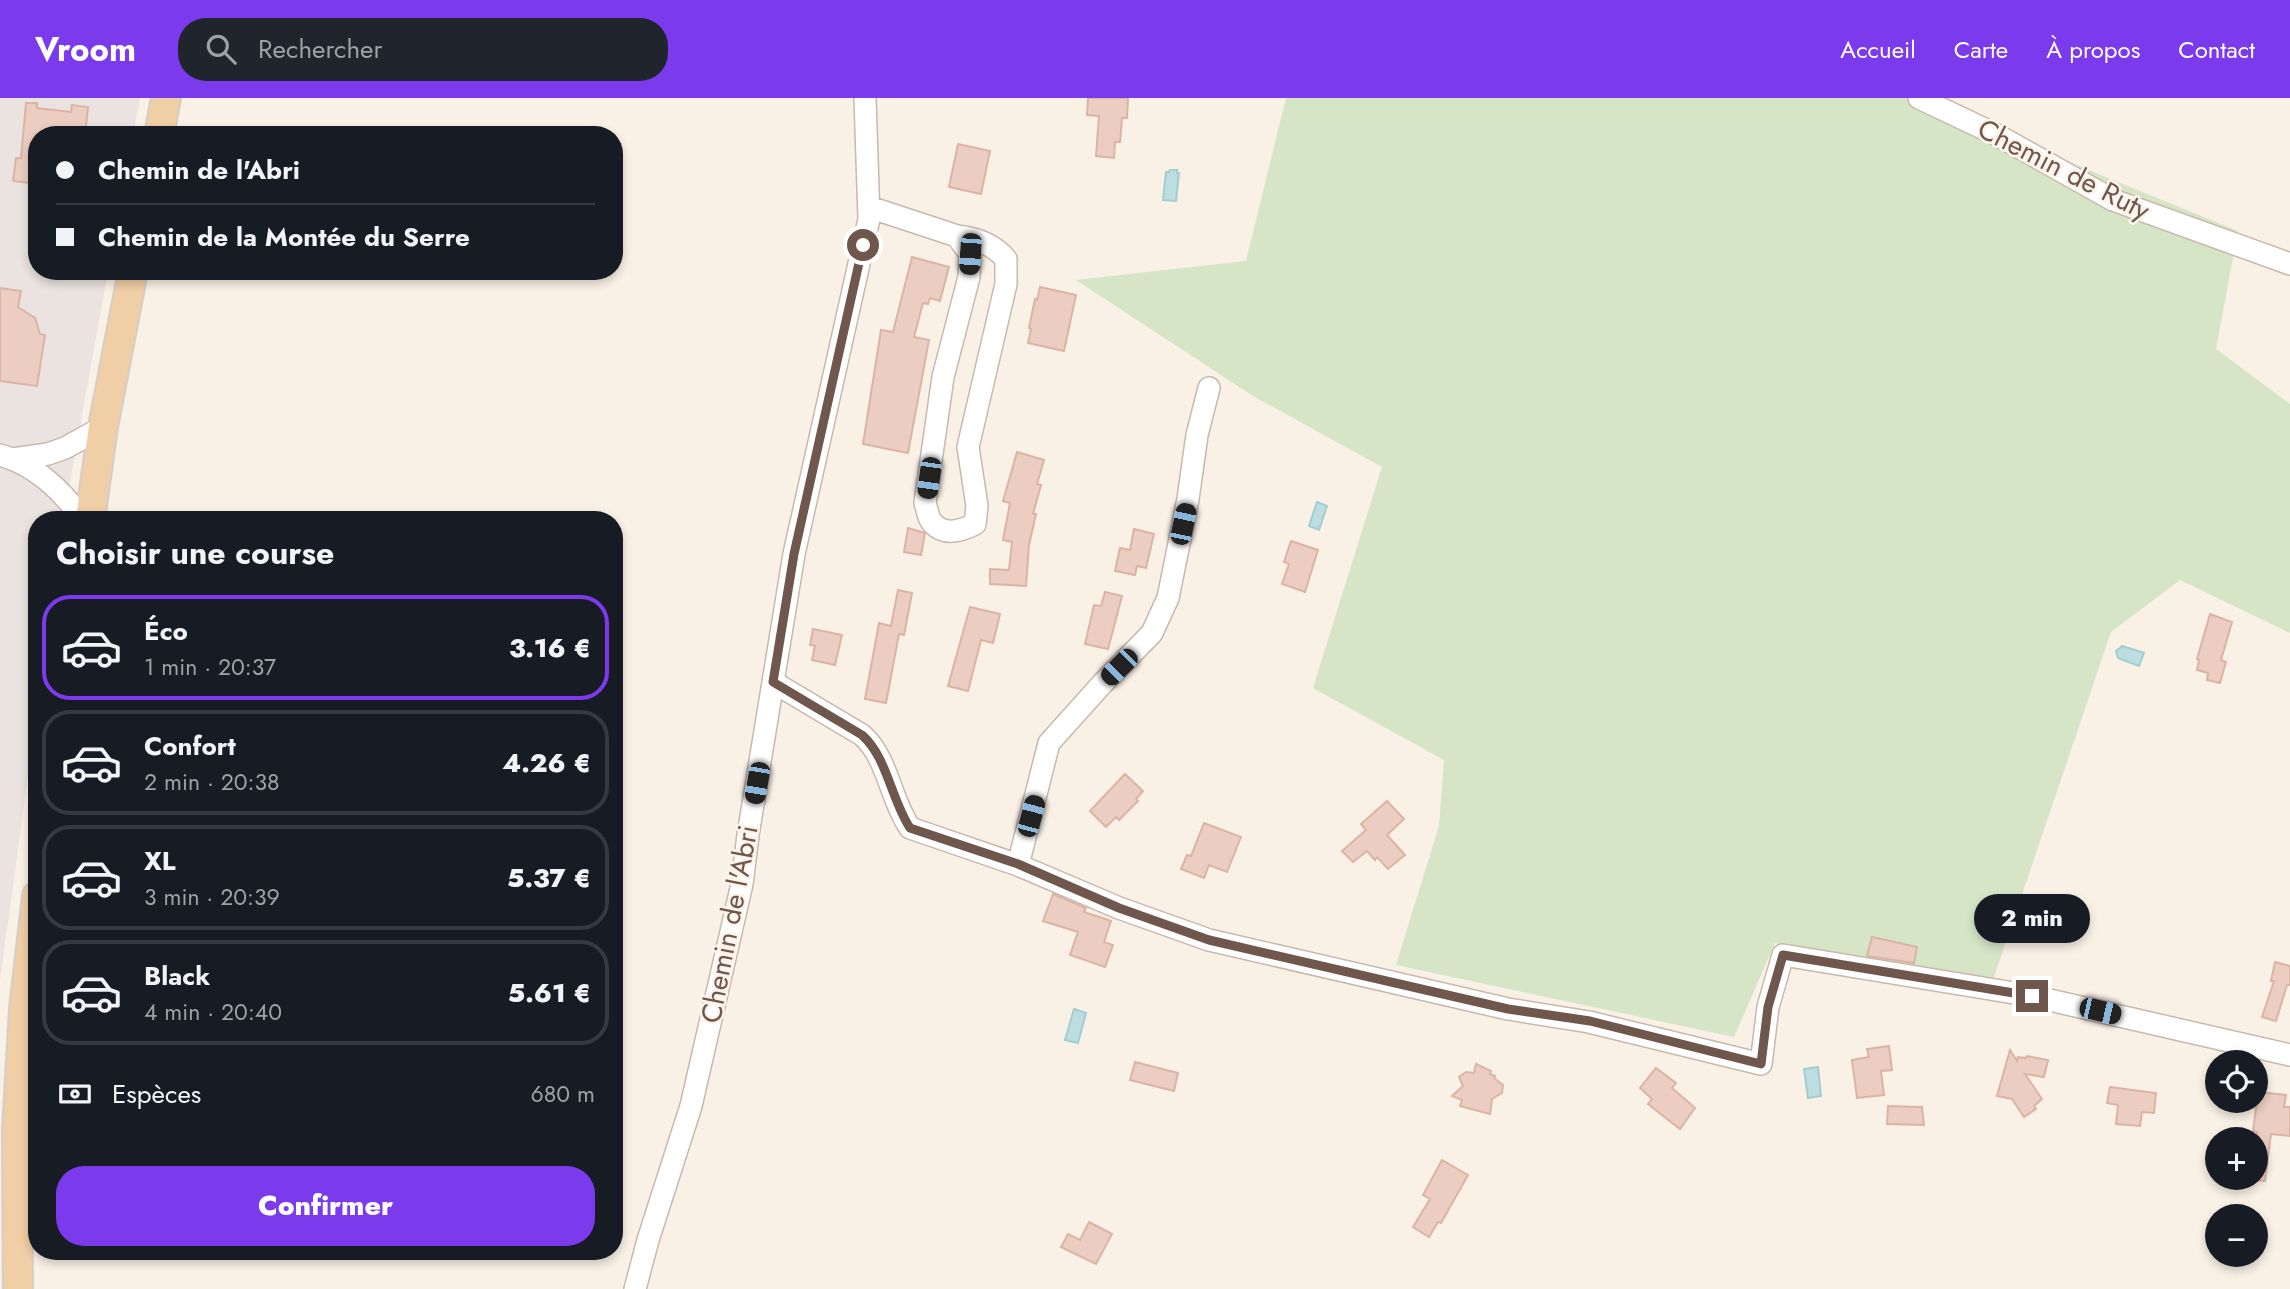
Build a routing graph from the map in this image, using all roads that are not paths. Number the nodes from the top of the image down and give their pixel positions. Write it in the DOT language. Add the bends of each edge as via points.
graph roads {
  1 [pos="166,98"];
  2 [pos="865,98"];
  3 [pos="1919,98"];
  4 [pos="161,126"];
  5 [pos="869,207"];
  6 [pos="957,236"];
  7 [pos="2290,264"];
  8 [pos="131,280"];
  9 [pos="1209,388"];
  10 [pos="103,427"];
  11 [pos="6,457"];
  12 [pos="76,511"];
  13 [pos="91,511"];
  14 [pos="773,682"];
  15 [pos="1018,864"];
  16 [pos="28,974"];
  17 [pos="2290,1055"];
  18 [pos="18,1289"];
  19 [pos="635,1289"];
  1 -- 4 [label="main road"];
  2 -- 5 [label="street, Chemin de l'Abri"];
  3 -- 7 [label="street, Chemin de Ruty" via="1997,135 2113,201"];
  5 -- 6 [label="street"];
  5 -- 14 [label="street, Chemin de l'Abri" via="794,554"];
  6 -- 6 [label="street" via="970,254 968,278 943,377 925,503 932,521 948,532 975,524 977,506 968,447 1006,284 1006,259 997,248"];
  8 -- 10 [label="main road"];
  9 -- 15 [label="street" via="1168,598 1152,633 1049,743"];
  10 -- 11 [label="street" via="48,454"];
  10 -- 13 [label="main road"];
  11 -- 12 [label="street" via="46,479"];
  14 -- 15 [label="street" via="874,745 899,812 910,828"];
  14 -- 19 [label="street, Chemin de l'Abri" via="742,884 691,1106"];
  15 -- 17 [label="street" via="1119,908 1209,940 1508,1009 1590,1021 1761,1064 1768,1007 1783,955 2032,996"];
  16 -- 18 [label="main road" via="17,1132"];
}
